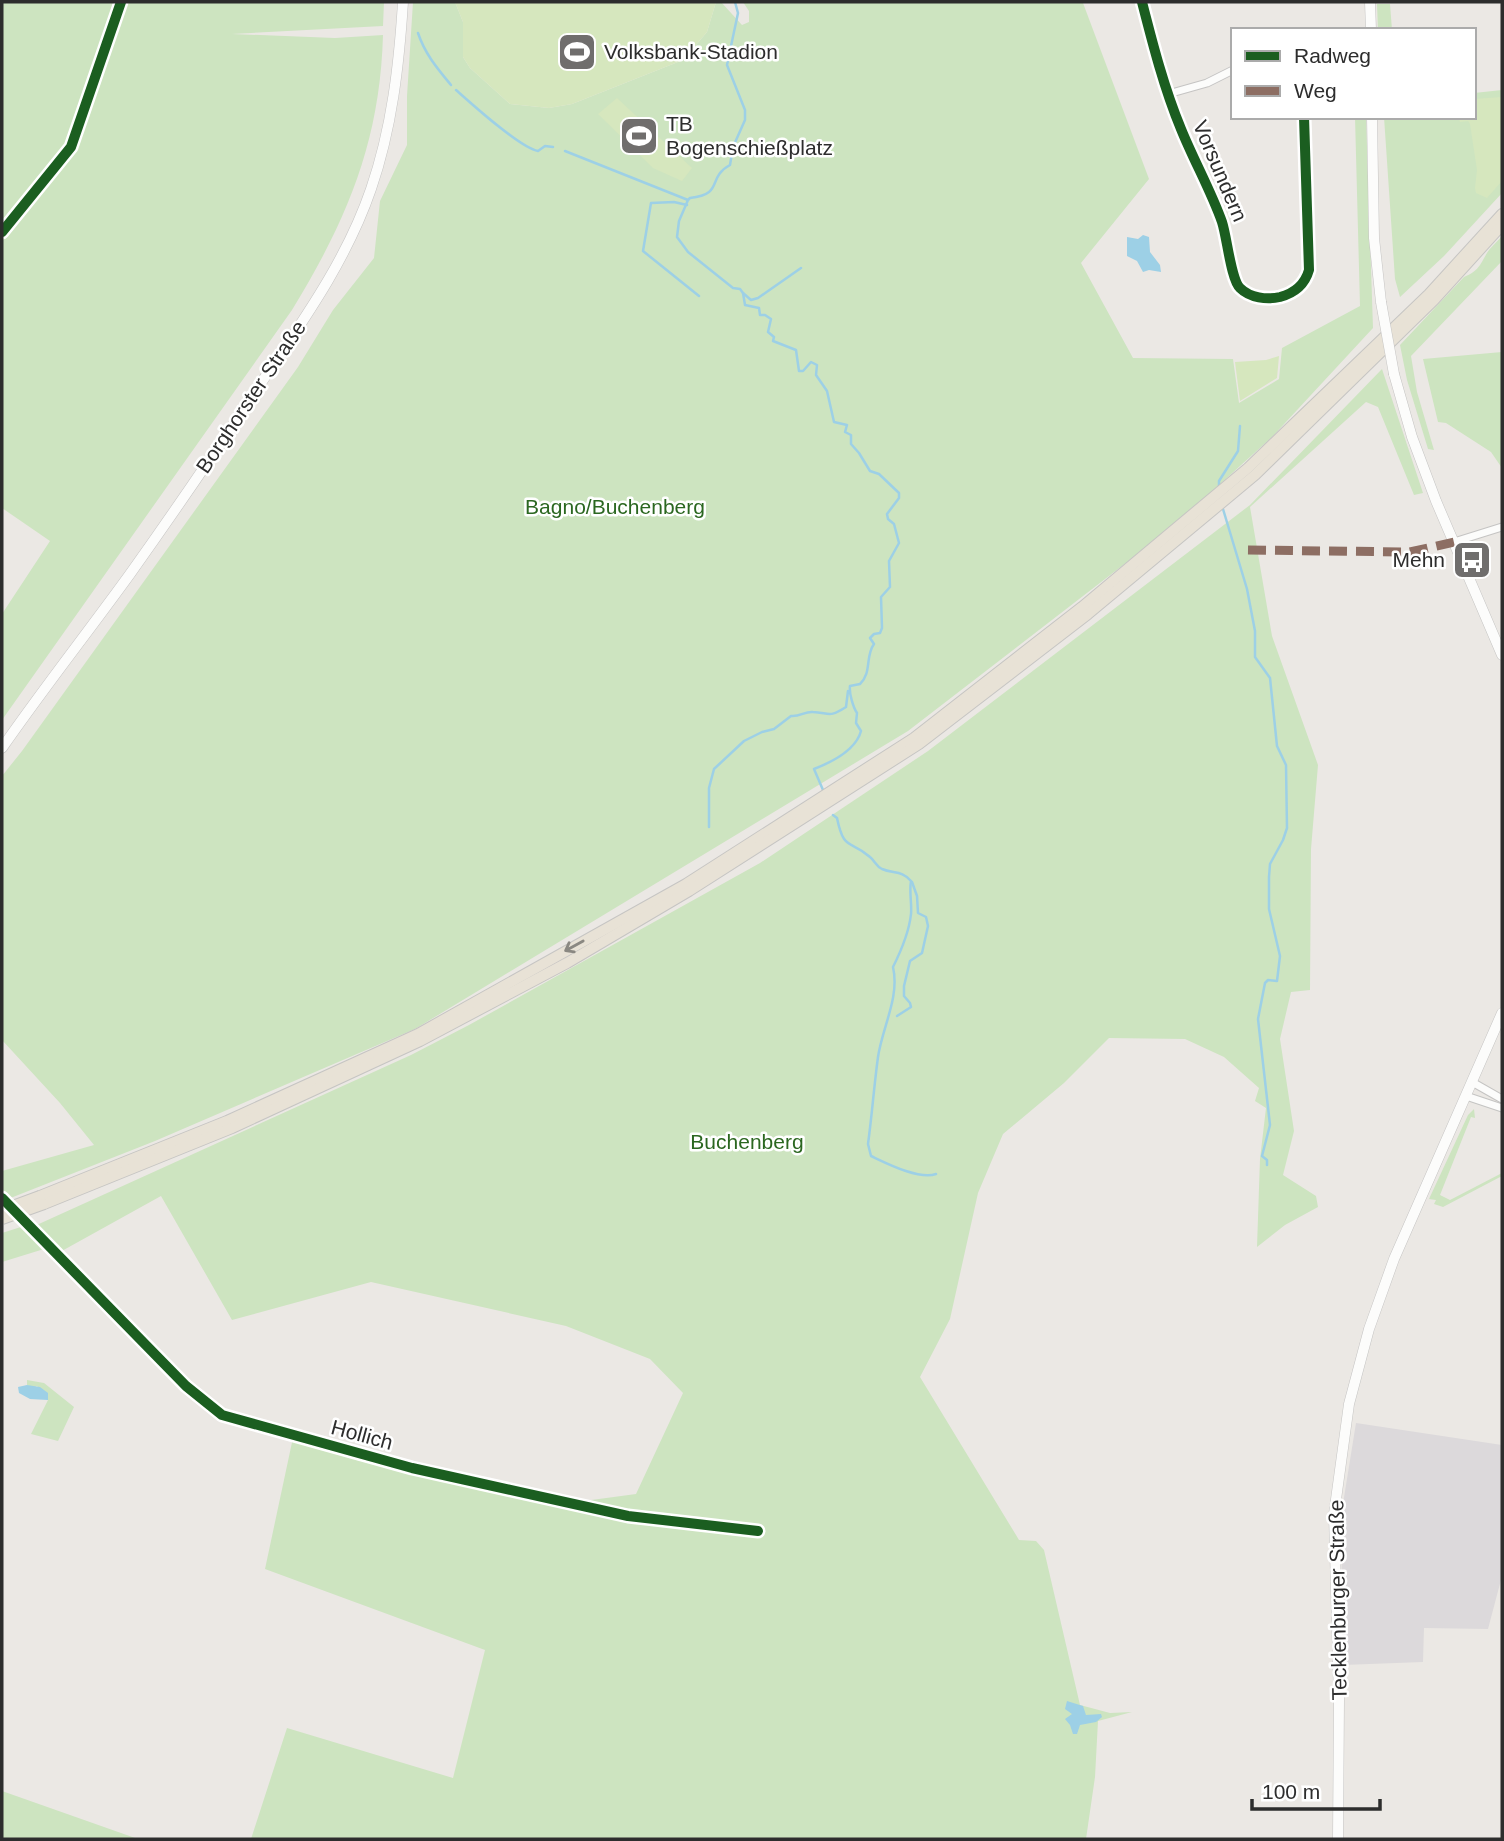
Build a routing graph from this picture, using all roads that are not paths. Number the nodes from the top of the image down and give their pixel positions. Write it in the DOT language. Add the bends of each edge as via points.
graph roads {
  1 [pos="403,2"];
  2 [pos="1142,2"];
  3 [pos="1370,2"];
  4 [pos="1371,28"];
  5 [pos="1231,71"];
  6 [pos="1168,94"];
  7 [pos="1304,119"];
  8 [pos="1372,119"];
  9 [pos="1502,214"];
  10 [pos="1502,225"];
  11 [pos="1502,527"];
  12 [pos="1454,542"];
  13 [pos="1502,655"];
  14 [pos="2,748"];
  15 [pos="1502,1013"];
  16 [pos="1472,1082"];
  17 [pos="1466,1096"];
  18 [pos="1502,1099"];
  19 [pos="1502,1108"];
  20 [pos="42,1200"];
  21 [pos="2,1210"];
  22 [pos="2,1219"];
  23 [pos="29,1228"];
  24 [pos="758,1531"];
  25 [pos="1338,1839"];
  1 -- 14 [label="main road, Borghorster Straße" via="400,55 381,156 349,243 320,296 230,430"];
  2 -- 6 [label="street, Vorsundern"];
  3 -- 4 [label="main road"];
  5 -- 6 [label="street"];
  6 -- 7 [label="street, Vorsundern" via="1222,222 1234,278 1239,288 1261,298 1288,295 1306,281 1309,270"];
  8 -- 12 [label="main road, bridge" via="1374,238 1394,374 1412,438"];
  9 -- 20 [label="highway, one-way" via="1429,293 1248,468 1082,607 914,738 686,884 418,1034"];
  10 -- 20 [label="highway" via="1434,300 1255,475 1088,614 919,744 689,891 420,1041 232,1128"];
  11 -- 12 [label="street"];
  12 -- 13 [label="main road"];
  15 -- 16 [label="main road, Tecklenburger Straße"];
  16 -- 17 [label="main road, Tecklenburger Straße"];
  16 -- 18 [label="street"];
  17 -- 19 [label="street"];
  17 -- 25 [label="main road, Tecklenburger Straße" via="1394,1259 1349,1404 1334,1514"];
  20 -- 21 [label="highway, bridge"];
  20 -- 22 [label="highway, bridge"];
  23 -- 24 [label="street, Hollich" via="186,1385 222,1415 412,1468 628,1516"];
}
